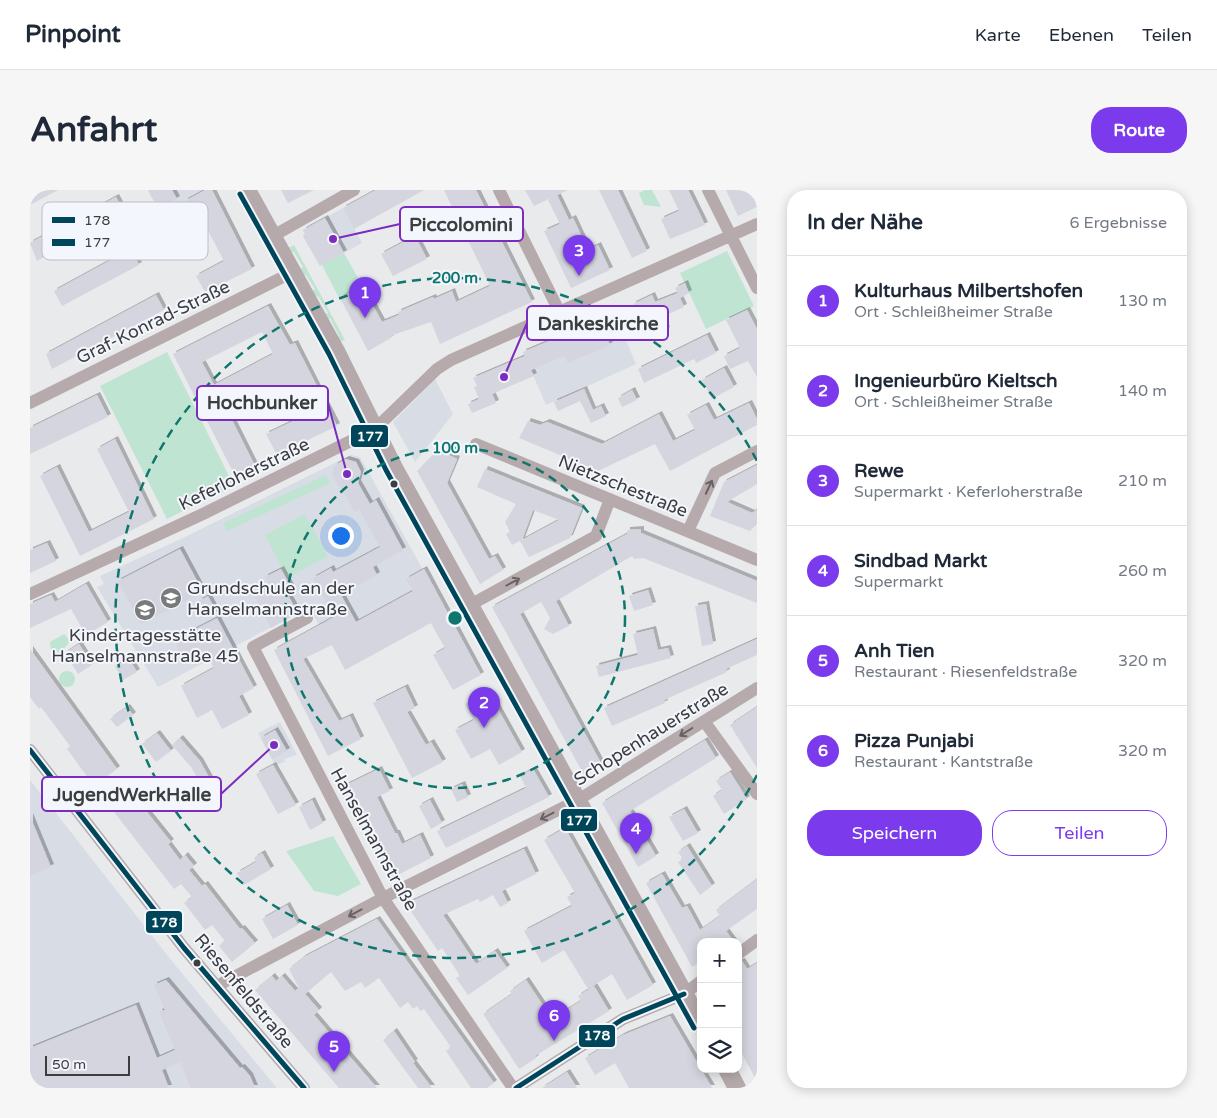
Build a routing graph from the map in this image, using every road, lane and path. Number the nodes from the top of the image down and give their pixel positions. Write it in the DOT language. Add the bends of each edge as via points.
graph roads {
  1 [pos="248,190"];
  2 [pos="354,190"];
  3 [pos="499,190"];
  4 [pos="708,190"];
  5 [pos="757,224"];
  6 [pos="730,235"];
  7 [pos="273,236"];
  8 [pos="293,272"];
  9 [pos="757,288"];
  10 [pos="560,313"];
  11 [pos="30,403"];
  12 [pos="376,429"];
  13 [pos="476,444"];
  14 [pos="757,451"];
  15 [pos="610,499"];
  16 [pos="688,531"];
  17 [pos="757,560"];
  18 [pos="30,594"];
  19 [pos="470,605"];
  20 [pos="307,618"];
  21 [pos="757,688"];
  22 [pos="704,721"];
  23 [pos="30,750"];
  24 [pos="757,794"];
  25 [pos="578,800"];
  26 [pos="383,898"];
  27 [pos="757,940"];
  28 [pos="742,951"];
  29 [pos="698,983"];
  30 [pos="217,986"];
  31 [pos="684,994"];
  32 [pos="697,1017"];
  33 [pos="729,1073"];
  34 [pos="304,1088"];
  35 [pos="515,1088"];
  36 [pos="737,1088"];
  1 -- 7 [label="main road"];
  2 -- 7 [label="street"];
  3 -- 10 [label="street"];
  4 -- 6 [label="street"];
  5 -- 6 [label="street, Keferloherstraße"];
  6 -- 9 [label="street"];
  6 -- 10 [label="street, Keferloherstraße"];
  7 -- 8 [label="main road"];
  8 -- 11 [label="street, Graf-Konrad-Straße"];
  8 -- 12 [label="main road"];
  10 -- 12 [label="street, Keferloherstraße" via="436,369"];
  12 -- 18 [label="street, Keferloherstraße"];
  12 -- 19 [label="main road"];
  13 -- 15 [label="street, Nietzschestraße"];
  16 -- 14 [label="street, one-way" via="715,473"];
  15 -- 16 [label="street, Nietzschestraße"];
  19 -- 15 [label="street, one-way" via="596,536"];
  16 -- 17 [label="street, Nietzschestraße"];
  19 -- 25 [label="main road"];
  20 -- 26 [label="street, Hanselmannstraße" via="253,647"];
  21 -- 22 [label="street, Schopenhauerstraße"];
  22 -- 24 [label="street"];
  22 -- 25 [label="street, Schopenhauerstraße, one-way"];
  23 -- 30 [label="street, Riesenfeldstraße"];
  25 -- 26 [label="street, Schopenhauerstraße, one-way"];
  25 -- 31 [label="main road"];
  26 -- 30 [label="street, Schopenhauerstraße, one-way"];
  26 -- 35 [label="street, Hanselmannstraße"];
  27 -- 28 [label="street"];
  29 -- 31 [label="street"];
  30 -- 34 [label="street, Riesenfeldstraße"];
  31 -- 32 [label="main road"];
  31 -- 35 [label="street" via="623,1020"];
  33 -- 36 [label="main road"];
}
